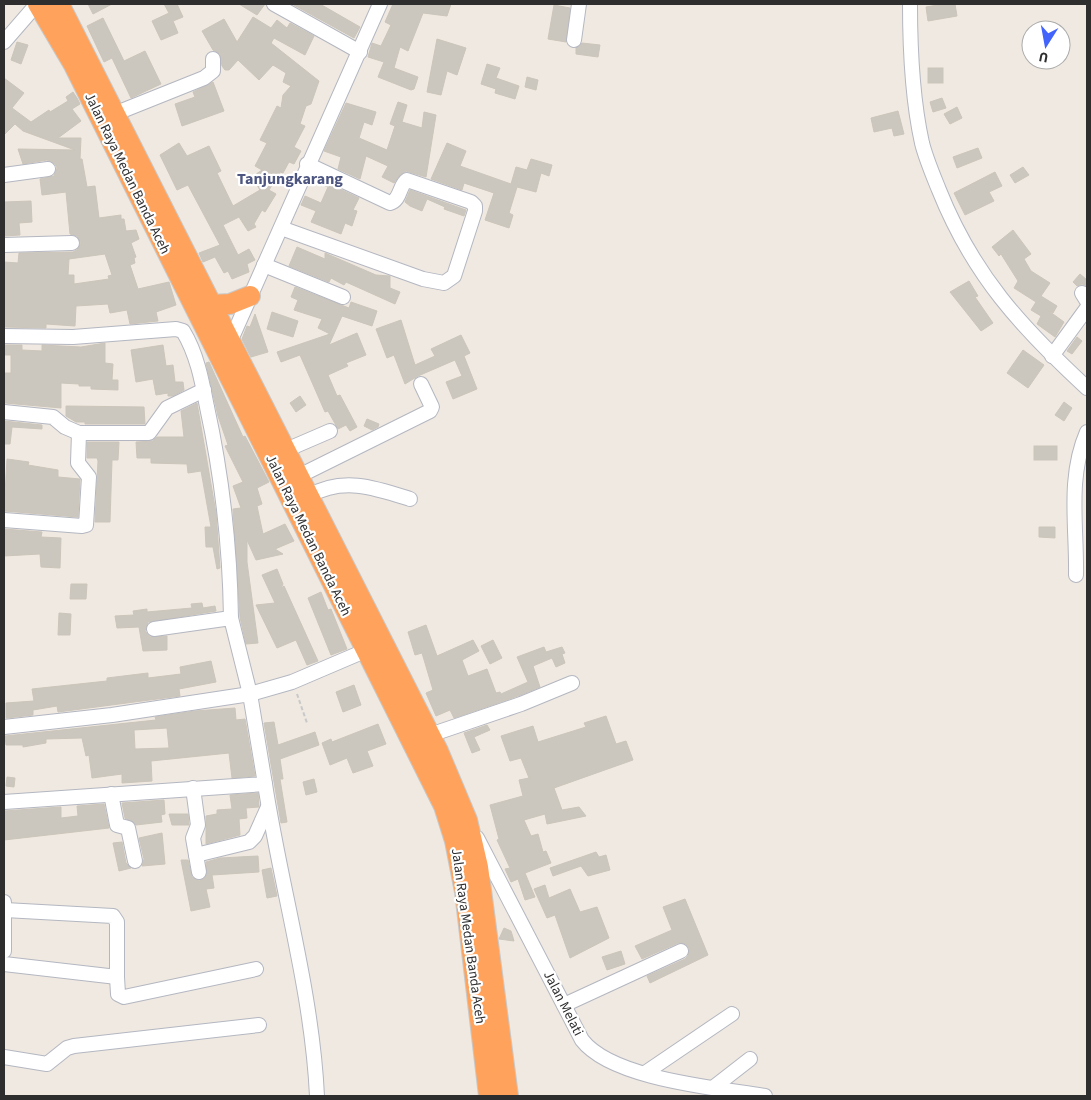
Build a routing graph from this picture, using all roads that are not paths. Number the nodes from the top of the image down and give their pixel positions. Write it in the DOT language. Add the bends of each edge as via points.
graph roads {
  1 [pos="38,4"];
  2 [pos="59,4"];
  3 [pos="274,4"];
  4 [pos="380,4"];
  5 [pos="579,4"];
  6 [pos="910,4"];
  7 [pos="574,40"];
  8 [pos="4,42"];
  9 [pos="360,52"];
  10 [pos="213,58"];
  11 [pos="114,114"];
  12 [pos="307,164"];
  13 [pos="48,169"];
  14 [pos="4,175"];
  15 [pos="157,213"];
  16 [pos="281,228"];
  17 [pos="72,243"];
  18 [pos="4,245"];
  19 [pos="264,265"];
  20 [pos="250,296"];
  21 [pos="343,297"];
  22 [pos="212,305"];
  23 [pos="1087,308"];
  24 [pos="4,336"];
  25 [pos="222,342"];
  26 [pos="194,353"];
  27 [pos="1052,356"];
  28 [pos="422,384"];
  29 [pos="1087,388"];
  30 [pos="204,390"];
  31 [pos="4,412"];
  32 [pos="330,431"];
  33 [pos="79,432"];
  34 [pos="1087,432"];
  35 [pos="286,450"];
  36 [pos="299,476"];
  37 [pos="309,496"];
  38 [pos="410,499"];
  39 [pos="4,520"];
  40 [pos="1076,575"];
  41 [pos="231,618"];
  42 [pos="154,629"];
  43 [pos="367,650"];
  44 [pos="572,683"];
  45 [pos="250,694"];
  46 [pos="4,727"];
  47 [pos="430,735"];
  48 [pos="265,784"];
  49 [pos="193,788"];
  50 [pos="111,794"];
  51 [pos="4,802"];
  52 [pos="268,806"];
  53 [pos="467,820"];
  54 [pos="196,854"];
  55 [pos="135,861"];
  56 [pos="199,872"];
  57 [pos="4,906"];
  58 [pos="4,951"];
  59 [pos="680,951"];
  60 [pos="4,964"];
  61 [pos="256,969"];
  62 [pos="117,977"];
  63 [pos="564,1005"];
  64 [pos="732,1014"];
  65 [pos="259,1025"];
  66 [pos="4,1057"];
  67 [pos="750,1060"];
  68 [pos="645,1073"];
  69 [pos="714,1087"];
  70 [pos="317,1096"];
  71 [pos="490,1096"];
  72 [pos="508,1096"];
  73 [pos="766,1096"];
  1 -- 8 [label="street"];
  1 -- 15 [label="highway, Jalan Raya Medan Banda Aceh"];
  2 -- 11 [label="highway, Jalan Raya Medan Banda Aceh"];
  3 -- 9 [label="street"];
  4 -- 9 [label="street"];
  5 -- 7 [label="street"];
  6 -- 27 [label="street" via="916,109 926,157 948,212 968,253 988,283 1017,320"];
  9 -- 12 [label="street"];
  10 -- 11 [label="street" via="213,71 204,78"];
  11 -- 15 [label="highway, Jalan Raya Medan Banda Aceh"];
  12 -- 16 [label="street"];
  12 -- 16 [label="street" via="390,203 397,199 407,180 471,202 475,211 454,276 444,283 423,279"];
  13 -- 14 [label="street"];
  15 -- 22 [label="highway, Jalan Raya Medan Banda Aceh"];
  15 -- 25 [label="highway, Jalan Raya Medan Banda Aceh"];
  16 -- 19 [label="street"];
  17 -- 18 [label="street"];
  19 -- 20 [label="street"];
  19 -- 21 [label="street"];
  20 -- 22 [label="highway" via="230,304"];
  20 -- 25 [label="street"];
  22 -- 25 [label="highway, Jalan Raya Medan Banda Aceh"];
  23 -- 27 [label="street"];
  24 -- 26 [label="street" via="73,337 176,329 183,331"];
  25 -- 26 [label="street"];
  25 -- 35 [label="highway, Jalan Raya Medan Banda Aceh"];
  25 -- 43 [label="highway, Jalan Raya Medan Banda Aceh"];
  26 -- 30 [label="street"];
  27 -- 29 [label="street"];
  28 -- 36 [label="street" via="432,407 430,412"];
  30 -- 33 [label="street" via="167,408 149,433"];
  30 -- 41 [label="street" via="230,561"];
  31 -- 33 [label="street" via="53,417 65,427"];
  32 -- 35 [label="street"];
  33 -- 39 [label="street" via="77,460 89,478 86,524"];
  34 -- 40 [label="street" via="1075,482"];
  35 -- 36 [label="highway, Jalan Raya Medan Banda Aceh"];
  36 -- 37 [label="highway, Jalan Raya Medan Banda Aceh"];
  37 -- 38 [label="street" via="324,488 360,484"];
  37 -- 47 [label="highway, Jalan Raya Medan Banda Aceh"];
  41 -- 42 [label="street"];
  41 -- 45 [label="street"];
  43 -- 45 [label="street" via="292,682"];
  43 -- 71 [label="highway, Jalan Raya Medan Banda Aceh" via="452,828 472,943"];
  44 -- 47 [label="street"];
  45 -- 46 [label="street"];
  45 -- 48 [label="street"];
  47 -- 53 [label="highway, Jalan Raya Medan Banda Aceh"];
  48 -- 49 [label="street"];
  48 -- 52 [label="street"];
  49 -- 50 [label="street"];
  49 -- 54 [label="street" via="198,824 193,838"];
  50 -- 51 [label="street"];
  50 -- 55 [label="street" via="117,825 128,828"];
  52 -- 54 [label="street" via="255,836 249,842"];
  52 -- 70 [label="street" via="299,964"];
  53 -- 63 [label="street, Jalan Melati"];
  53 -- 72 [label="highway, Jalan Raya Medan Banda Aceh" via="483,891"];
  54 -- 56 [label="street"];
  57 -- 58 [label="street"];
  57 -- 62 [label="street" via="114,916 117,922"];
  59 -- 63 [label="street"];
  60 -- 62 [label="street"];
  61 -- 62 [label="street" via="124,997 118,994"];
  63 -- 68 [label="street, Jalan Melati" via="589,1049 612,1063"];
  64 -- 68 [label="street"];
  65 -- 66 [label="street" via="74,1046 47,1064"];
  67 -- 69 [label="street"];
  68 -- 69 [label="street, Jalan Melati"];
  69 -- 73 [label="street, Jalan Melati"];
}
